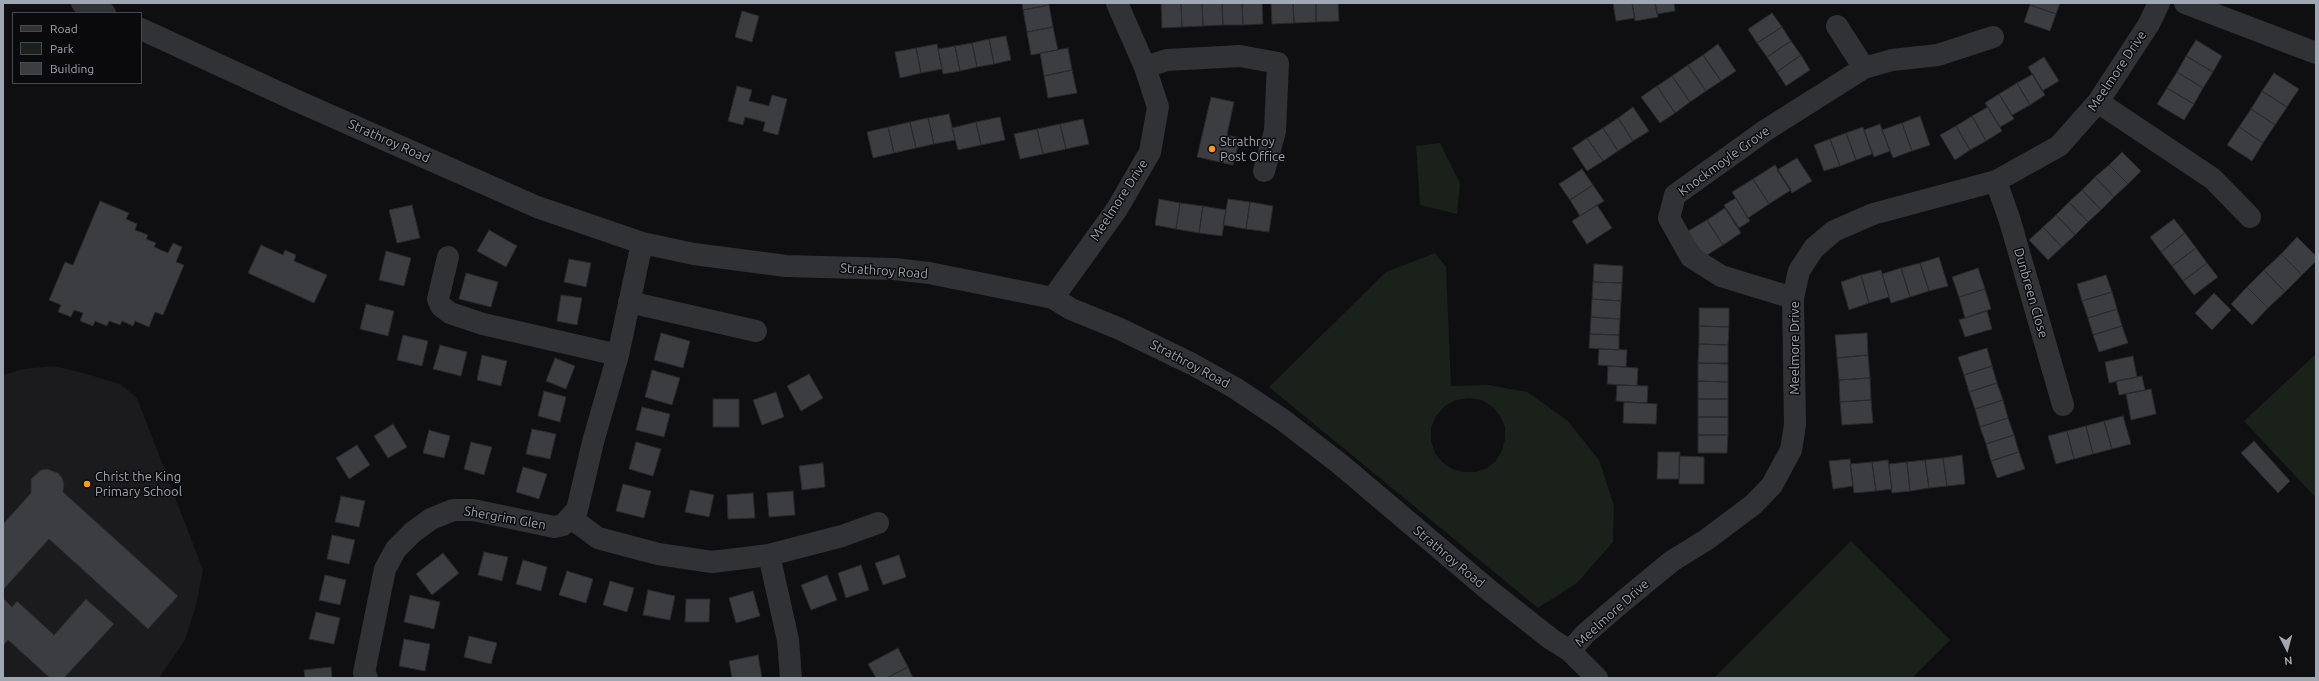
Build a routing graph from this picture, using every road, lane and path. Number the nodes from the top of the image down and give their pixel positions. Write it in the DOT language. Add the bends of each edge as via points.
graph roads {
  1 [pos="82,3"];
  2 [pos="1117,3"];
  3 [pos="2159,3"];
  4 [pos="2185,3"];
  5 [pos="103,12"];
  6 [pos="1837,26"];
  7 [pos="142,29"];
  8 [pos="1993,37"];
  9 [pos="2316,53"];
  10 [pos="1145,67"];
  11 [pos="1864,68"];
  12 [pos="2098,102"];
  13 [pos="1264,171"];
  14 [pos="1996,181"];
  15 [pos="2250,218"];
  16 [pos="642,243"];
  17 [pos="448,257"];
  18 [pos="1053,298"];
  19 [pos="1793,298"];
  20 [pos="629,302"];
  21 [pos="756,331"];
  22 [pos="618,355"];
  23 [pos="2063,406"];
  24 [pos="571,518"];
  25 [pos="878,523"];
  26 [pos="769,555"];
  27 [pos="1570,650"];
  28 [pos="367,678"];
  29 [pos="791,678"];
  30 [pos="1597,678"];
  1 -- 5 [label="street"];
  2 -- 10 [label="street, Meelmore Drive"];
  3 -- 12 [label="street, Meelmore Drive" via="2149,24"];
  4 -- 9 [label="street"];
  6 -- 11 [label="street"];
  7 -- 16 [label="street, Strathroy Road" via="537,207"];
  8 -- 11 [label="street, Knockmoyle Grove" via="1938,55 1892,60"];
  10 -- 13 [label="street" via="1167,60 1240,56 1278,63 1275,131"];
  10 -- 18 [label="street, Meelmore Drive" via="1158,107 1150,152 1117,209"];
  11 -- 19 [label="street, Knockmoyle Grove" via="1766,130 1675,195 1668,218 1691,257 1721,276"];
  12 -- 14 [label="street, Meelmore Drive" via="2059,146"];
  12 -- 15 [label="street" via="2213,179"];
  14 -- 19 [label="street, Meelmore Drive" via="1873,214 1834,231 1814,248 1799,272"];
  14 -- 23 [label="street, Dunbreen Close"];
  16 -- 18 [label="street, Strathroy Road" via="694,254 786,266 894,269 971,280"];
  16 -- 20 [label="street"];
  17 -- 22 [label="street" via="438,299 441,306 450,313 483,324"];
  18 -- 27 [label="street, Strathroy Road" via="1071,309 1120,329 1192,364 1235,388 1283,420 1340,464 1496,596 1551,639"];
  19 -- 27 [label="street, Meelmore Drive" via="1795,425 1791,450 1772,485 1754,504 1706,540 1672,561 1626,598"];
  20 -- 21 [label="street"];
  20 -- 22 [label="street"];
  22 -- 24 [label="street" via="582,483 580,501"];
  24 -- 26 [label="street" via="598,538 658,554 712,562"];
  24 -- 28 [label="street, Shergrim Glen" via="563,525 554,527 473,510 453,510 431,519 413,532 396,549 385,569 364,673"];
  25 -- 26 [label="street" via="842,536"];
  26 -- 29 [label="street" via="788,640"];
  27 -- 30 [label="street, Strathroy Road"];
}
